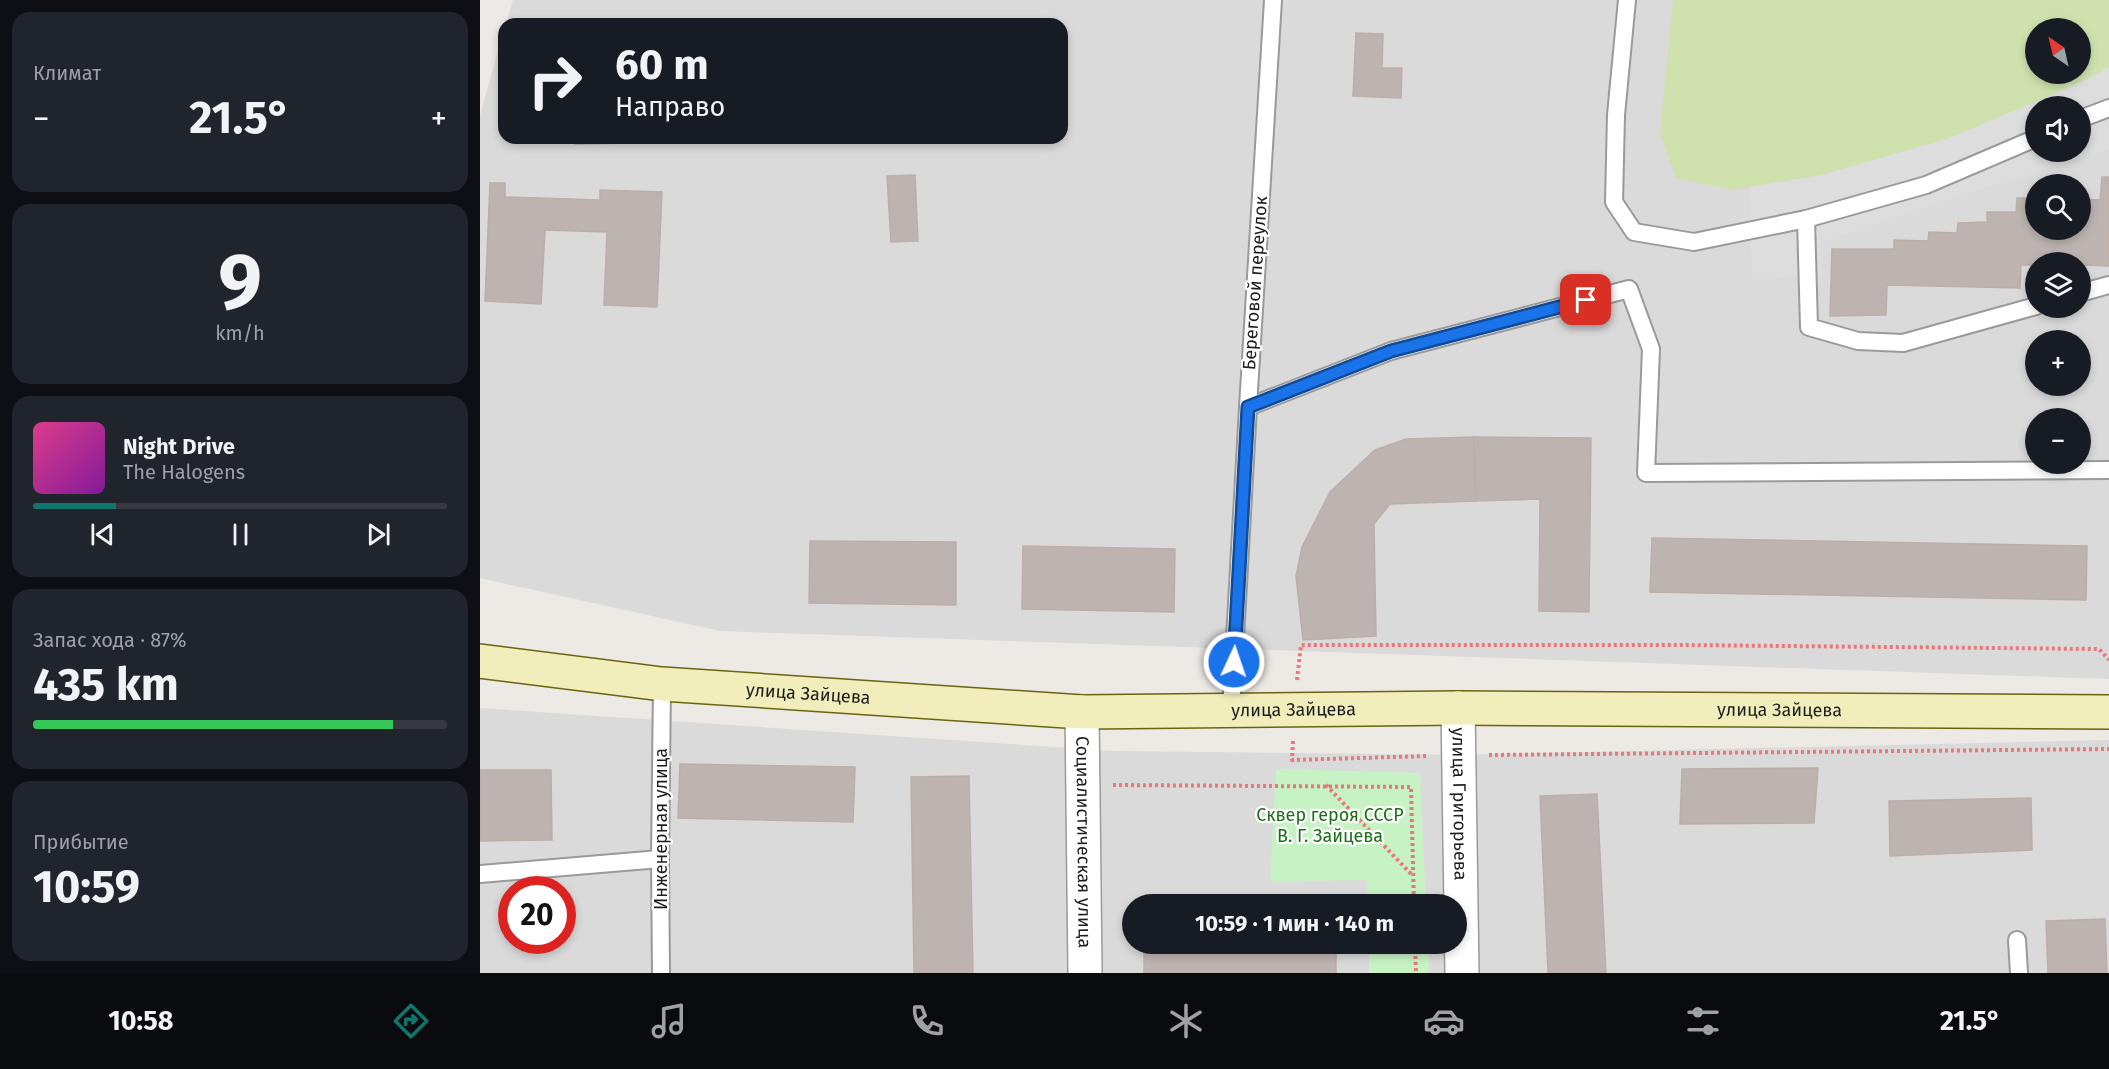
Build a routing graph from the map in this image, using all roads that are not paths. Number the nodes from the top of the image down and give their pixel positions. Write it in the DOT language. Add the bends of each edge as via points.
graph roads {
  1 [pos="1273,0"];
  2 [pos="1627,0"];
  3 [pos="2109,108"];
  4 [pos="2091,115"];
  5 [pos="2025,143"];
  6 [pos="1806,219"];
  7 [pos="2109,285"];
  8 [pos="2091,291"];
  9 [pos="2025,309"];
  10 [pos="1248,407"];
  11 [pos="2109,470"];
  12 [pos="480,661"];
  13 [pos="662,684"];
  14 [pos="1458,708"];
  15 [pos="1231,710"];
  16 [pos="1082,712"];
  17 [pos="2109,712"];
  18 [pos="660,859"];
  19 [pos="480,874"];
  20 [pos="2017,940"];
  21 [pos="661,973"];
  22 [pos="1085,973"];
  23 [pos="1462,973"];
  24 [pos="2019,973"];
  1 -- 10 [label="lane, Береговой переулок"];
  2 -- 6 [label="lane" via="1616,115 1614,202 1634,231 1694,243"];
  3 -- 4 [label="lane"];
  5 -- 6 [label="lane" via="1926,185"];
  6 -- 9 [label="lane" via="1809,327 1858,340 1903,344"];
  7 -- 8 [label="lane"];
  10 -- 11 [label="lane" via="1391,351 1629,289 1650,348 1646,473"];
  10 -- 15 [label="lane, Береговой переулок"];
  12 -- 13 [label="main road, улица Зайцева"];
  13 -- 16 [label="main road, улица Зайцева"];
  13 -- 18 [label="lane, Инженерная улица"];
  14 -- 15 [label="main road, улица Зайцева"];
  14 -- 17 [label="main road, улица Зайцева"];
  14 -- 23 [label="street, улица Григорьева"];
  15 -- 16 [label="main road, улица Зайцева"];
  16 -- 22 [label="street, Социалистическая улица"];
  18 -- 19 [label="lane"];
  18 -- 21 [label="lane, Инженерная улица"];
  20 -- 24 [label="lane"];
}
